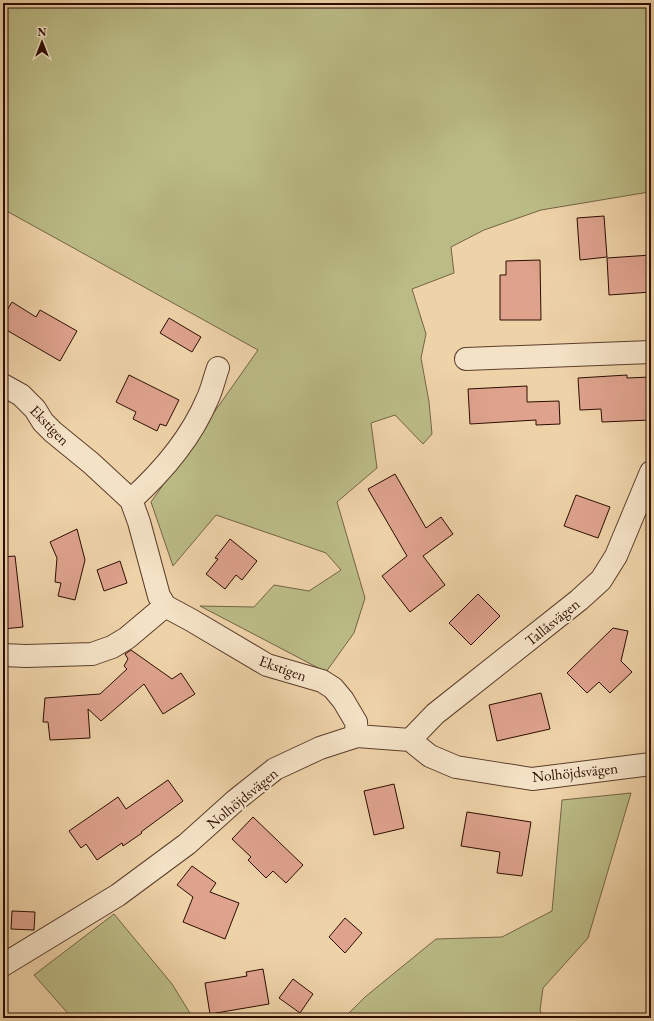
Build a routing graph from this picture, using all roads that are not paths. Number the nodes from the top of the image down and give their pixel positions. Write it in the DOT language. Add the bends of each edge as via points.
graph roads {
  1 [pos="651,352"];
  2 [pos="466,359"];
  3 [pos="218,368"];
  4 [pos="3,385"];
  5 [pos="651,472"];
  6 [pos="131,500"];
  7 [pos="165,606"];
  8 [pos="3,655"];
  9 [pos="357,736"];
  10 [pos="410,740"];
  11 [pos="651,764"];
  12 [pos="3,965"];
  1 -- 2 [label="street"];
  3 -- 6 [label="street" via="207,400 188,435 173,457"];
  4 -- 6 [label="street, Ekstigen" via="21,396 53,432"];
  5 -- 10 [label="street, Tallåsvägen" via="616,556 601,580 550,624 435,714"];
  6 -- 7 [label="street, Ekstigen" via="159,596"];
  7 -- 8 [label="street" via="122,641 92,654"];
  7 -- 9 [label="street, Ekstigen" via="267,665 322,681 333,688 344,700 356,722"];
  9 -- 10 [label="street, Nolhöjdsvägen"];
  9 -- 12 [label="street, Nolhöjdsvägen" via="320,748 275,769 187,844 118,895"];
  10 -- 11 [label="street, Nolhöjdsvägen" via="430,756 456,767 532,779"];
}
